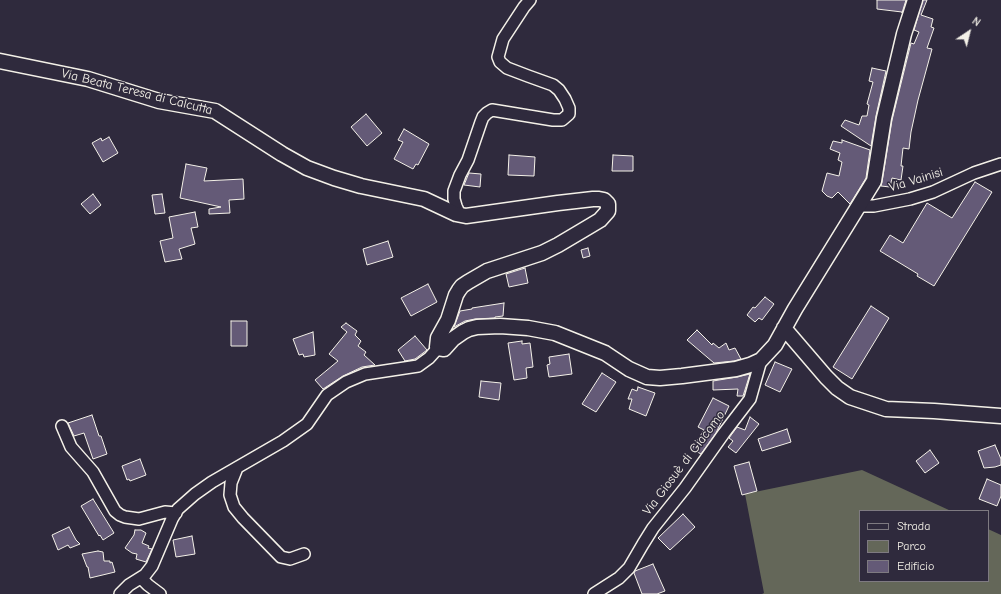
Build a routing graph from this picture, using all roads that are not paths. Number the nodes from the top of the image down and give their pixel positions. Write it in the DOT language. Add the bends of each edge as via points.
graph roads {
  1 [pos="530,0"];
  2 [pos="915,0"];
  3 [pos="0,62"];
  4 [pos="1001,164"];
  5 [pos="860,206"];
  6 [pos="460,215"];
  7 [pos="784,328"];
  8 [pos="438,348"];
  9 [pos="761,360"];
  10 [pos="1001,416"];
  11 [pos="62,426"];
  12 [pos="237,468"];
  13 [pos="176,513"];
  14 [pos="304,554"];
  15 [pos="141,578"];
  16 [pos="619,578"];
  17 [pos="120,594"];
  18 [pos="160,594"];
  19 [pos="594,594"];
  20 [pos="604,594"];
  1 -- 6 [label="street" via="503,39 498,57 507,68 553,85 565,99 569,114 562,120 553,120 492,110 483,117 454,190 454,199"];
  2 -- 5 [label="street" via="884,118 874,181"];
  3 -- 6 [label="street, Via Beata Teresa di Calcutta" via="88,79 159,101 215,111 307,168 361,186 424,199"];
  4 -- 5 [label="street, Via Vainisi" via="910,199"];
  5 -- 7 [label="street"];
  6 -- 8 [label="street, Via Beata Teresa di Calcutta" via="593,199 604,200 608,204 608,211 600,220 558,245 542,253 487,271 468,282 456,295 448,320 438,338"];
  7 -- 9 [label="street" via="775,345"];
  7 -- 10 [label="street" via="826,377 850,398 886,409"];
  8 -- 9 [label="street" via="444,349 453,339 469,329 500,326 556,334 605,353 647,377 674,377 736,369"];
  8 -- 12 [label="street" via="418,366 365,374 346,382 327,395 307,424"];
  9 -- 16 [label="street, Via Giosuè di Giacomo" via="750,399 653,528 629,568"];
  11 -- 13 [label="street" via="71,446 93,472 115,511 120,515 139,519 166,512"];
  12 -- 13 [label="street" via="195,494"];
  12 -- 14 [label="street" via="231,483 230,495 234,507 281,557 290,559"];
  13 -- 15 [label="street" via="152,566"];
  15 -- 17 [label="street"];
  15 -- 18 [label="street"];
  16 -- 19 [label="street, Via Giosuè di Giacomo"];
  16 -- 20 [label="street, Via Giosuè di Giacomo"];
}
